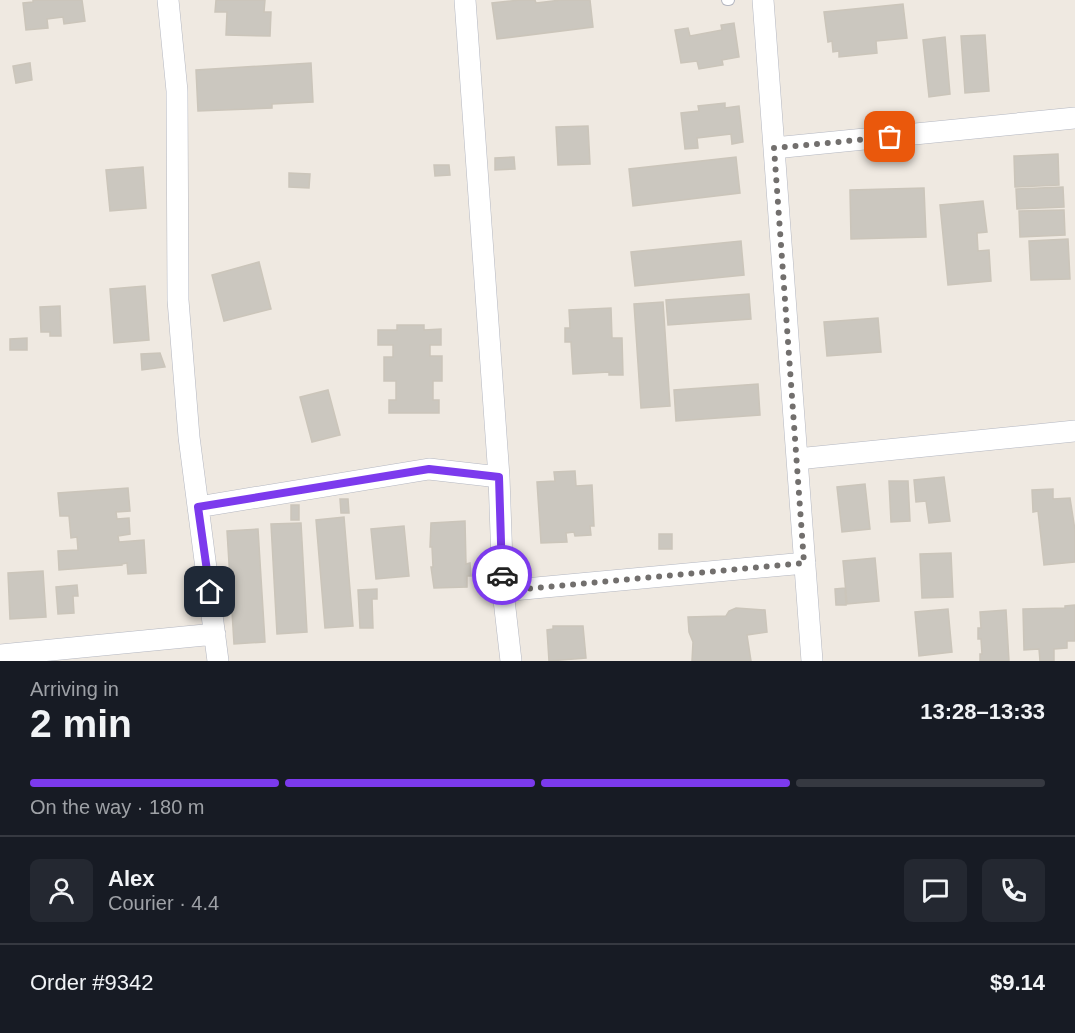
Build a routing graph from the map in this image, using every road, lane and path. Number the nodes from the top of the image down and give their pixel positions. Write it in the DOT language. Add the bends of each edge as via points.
graph roads {
  1 [pos="168,0"];
  2 [pos="465,0"];
  3 [pos="763,0"];
  4 [pos="1075,118"];
  5 [pos="774,148"];
  6 [pos="1075,431"];
  7 [pos="797,459"];
  8 [pos="499,477"];
  9 [pos="198,507"];
  10 [pos="804,563"];
  11 [pos="503,591"];
  12 [pos="215,634"];
  13 [pos="0,656"];
  14 [pos="218,661"];
  15 [pos="511,661"];
  16 [pos="812,661"];
  1 -- 9 [label="street" via="177,91 178,300"];
  2 -- 8 [label="street"];
  3 -- 5 [label="street"];
  4 -- 5 [label="street"];
  5 -- 7 [label="street"];
  6 -- 7 [label="street"];
  7 -- 10 [label="street"];
  8 -- 9 [label="street" via="429,469"];
  8 -- 11 [label="street"];
  9 -- 12 [label="street"];
  10 -- 11 [label="street"];
  10 -- 16 [label="street"];
  11 -- 15 [label="street"];
  12 -- 13 [label="street"];
  12 -- 14 [label="street"];
}
